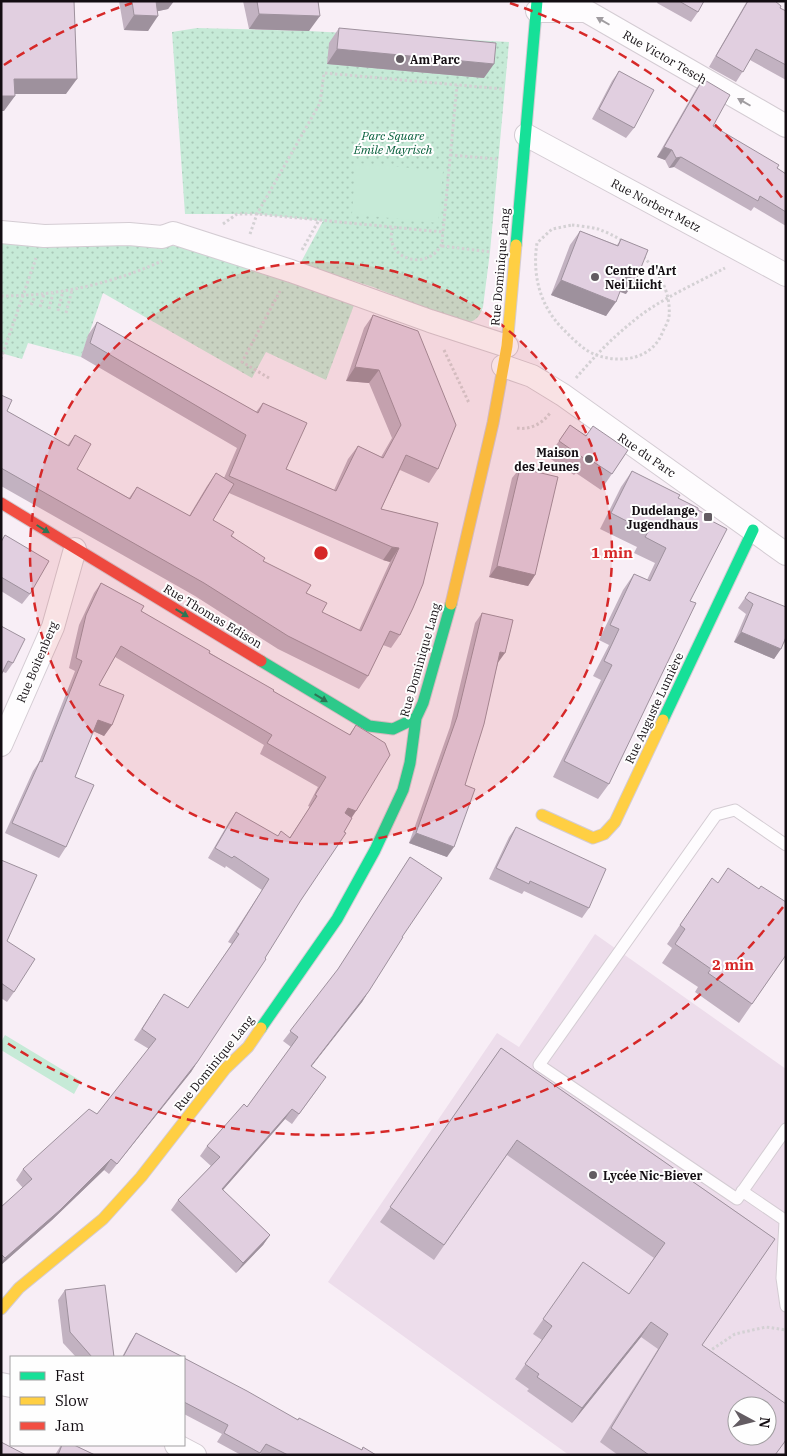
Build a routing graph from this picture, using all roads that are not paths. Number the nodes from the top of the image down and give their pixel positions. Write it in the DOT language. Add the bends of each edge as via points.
graph roads {
  1 [pos="537,6"];
  2 [pos="786,126"];
  3 [pos="526,135"];
  4 [pos="1,232"];
  5 [pos="786,275"];
  6 [pos="505,356"];
  7 [pos="1,503"];
  8 [pos="753,530"];
  9 [pos="75,549"];
  10 [pos="786,554"];
  11 [pos="416,718"];
  12 [pos="1,745"];
  13 [pos="542,814"];
  14 [pos="786,845"];
  15 [pos="786,1129"];
  16 [pos="742,1191"];
  17 [pos="786,1221"];
  18 [pos="786,1306"];
  19 [pos="1,1309"];
  20 [pos="178,1446"];
  21 [pos="194,1455"];
  2 -- 1 [label="street, Rue Victor Tesch, one-way" via="586,12"];
  1 -- 3 [label="main road, Rue Dominique Lang"];
  3 -- 5 [label="street, Rue Norbert Metz"];
  3 -- 6 [label="main road, Rue Dominique Lang"];
  4 -- 6 [label="street, Rue du Parc" via="44,236 129,234 162,237 173,233 430,321"];
  6 -- 8 [label="street, Rue du Parc"];
  6 -- 11 [label="main road, Rue Dominique Lang" via="493,423 446,625"];
  7 -- 9 [label="main road, Rue Thomas Edison, one-way"];
  8 -- 10 [label="street, Rue du Parc"];
  8 -- 13 [label="main road, Rue Auguste Lumière" via="615,822 604,834 593,838"];
  9 -- 11 [label="main road, Rue Thomas Edison, one-way" via="369,726 393,729"];
  9 -- 12 [label="street, Rue Boitenberg" via="53,627"];
  11 -- 19 [label="main road, Rue Dominique Lang" via="403,790 375,850 337,919 248,1047 225,1069 141,1177 103,1219 19,1288"];
  14 -- 16 [label="lane" via="735,810 716,814 539,1065 737,1199"];
  15 -- 16 [label="lane"];
  16 -- 17 [label="lane"];
  17 -- 18 [label="lane" via="782,1278"];
  20 -- 21 [label="street"];
}
